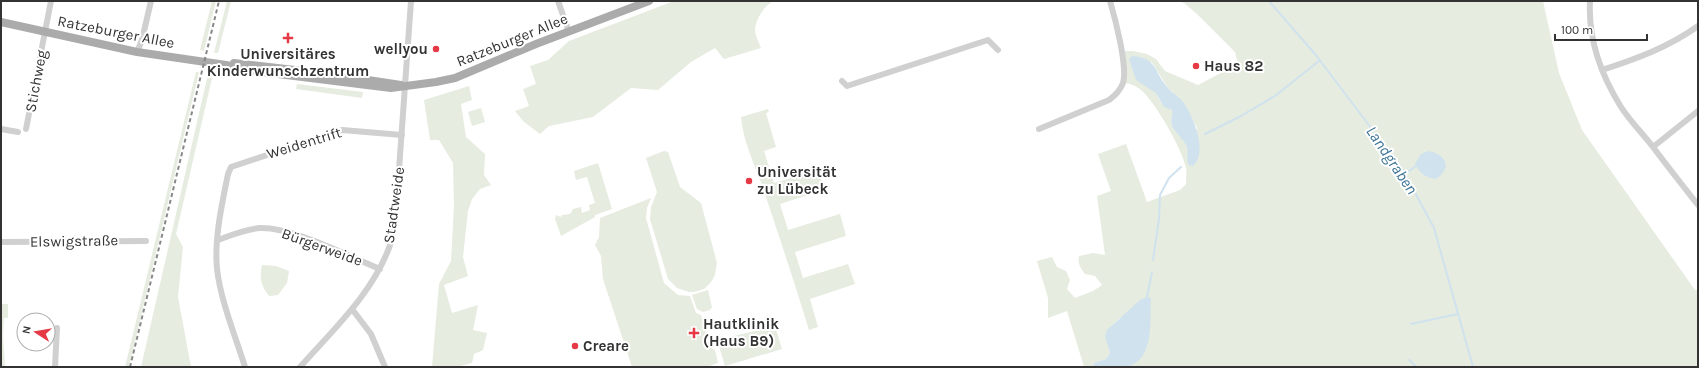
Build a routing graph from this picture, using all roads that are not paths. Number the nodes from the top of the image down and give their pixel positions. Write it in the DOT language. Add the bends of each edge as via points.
graph roads {
  1 [pos="51,1"];
  2 [pos="151,1"];
  3 [pos="411,1"];
  4 [pos="558,1"];
  5 [pos="650,1"];
  6 [pos="1110,1"];
  7 [pos="1590,1"];
  8 [pos="1,22"];
  9 [pos="1698,26"];
  10 [pos="569,32"];
  11 [pos="46,33"];
  12 [pos="998,50"];
  13 [pos="137,52"];
  14 [pos="1602,70"];
  15 [pos="842,81"];
  16 [pos="406,86"];
  17 [pos="1698,111"];
  18 [pos="1,129"];
  19 [pos="26,129"];
  20 [pos="1039,129"];
  21 [pos="18,132"];
  22 [pos="402,136"];
  23 [pos="1652,146"];
  24 [pos="1698,205"];
  25 [pos="146,240"];
  26 [pos="218,240"];
  27 [pos="1,242"];
  28 [pos="380,269"];
  29 [pos="352,309"];
  30 [pos="57,328"];
  31 [pos="55,367"];
  32 [pos="245,367"];
  33 [pos="300,367"];
  34 [pos="385,367"];
  1 -- 11 [label="street, Stichweg"];
  2 -- 13 [label="street"];
  3 -- 16 [label="street, Stadtweide"];
  4 -- 10 [label="street"];
  5 -- 10 [label="main road, Ratzeburger Allee"];
  6 -- 20 [label="street" via="1124,73 1118,92 1110,100"];
  7 -- 14 [label="street" via="1591,33"];
  8 -- 11 [label="main road, Ratzeburger Allee"];
  9 -- 14 [label="street" via="1660,48"];
  10 -- 16 [label="main road, Ratzeburger Allee" via="455,78"];
  11 -- 13 [label="main road, Ratzeburger Allee"];
  11 -- 19 [label="street, Stichweg"];
  12 -- 15 [label="street" via="988,40 847,86"];
  13 -- 16 [label="main road, Ratzeburger Allee" via="248,70 384,87"];
  14 -- 23 [label="street" via="1622,108"];
  16 -- 22 [label="street, Stadtweide"];
  17 -- 23 [label="street"];
  18 -- 21 [label="street"];
  22 -- 26 [label="street, Weidentrift" via="342,130 234,165 230,170"];
  22 -- 28 [label="street, Stadtweide" via="396,212 390,244"];
  23 -- 24 [label="street"];
  25 -- 27 [label="street, Elswigstraße"];
  26 -- 28 [label="street, Bürgerweide" via="244,230 272,229 290,233"];
  26 -- 32 [label="street" via="217,269"];
  28 -- 29 [label="street, Stadtweide"];
  29 -- 33 [label="street, Stadtweide"];
  29 -- 34 [label="street" via="371,334"];
  30 -- 31 [label="street"];
}
